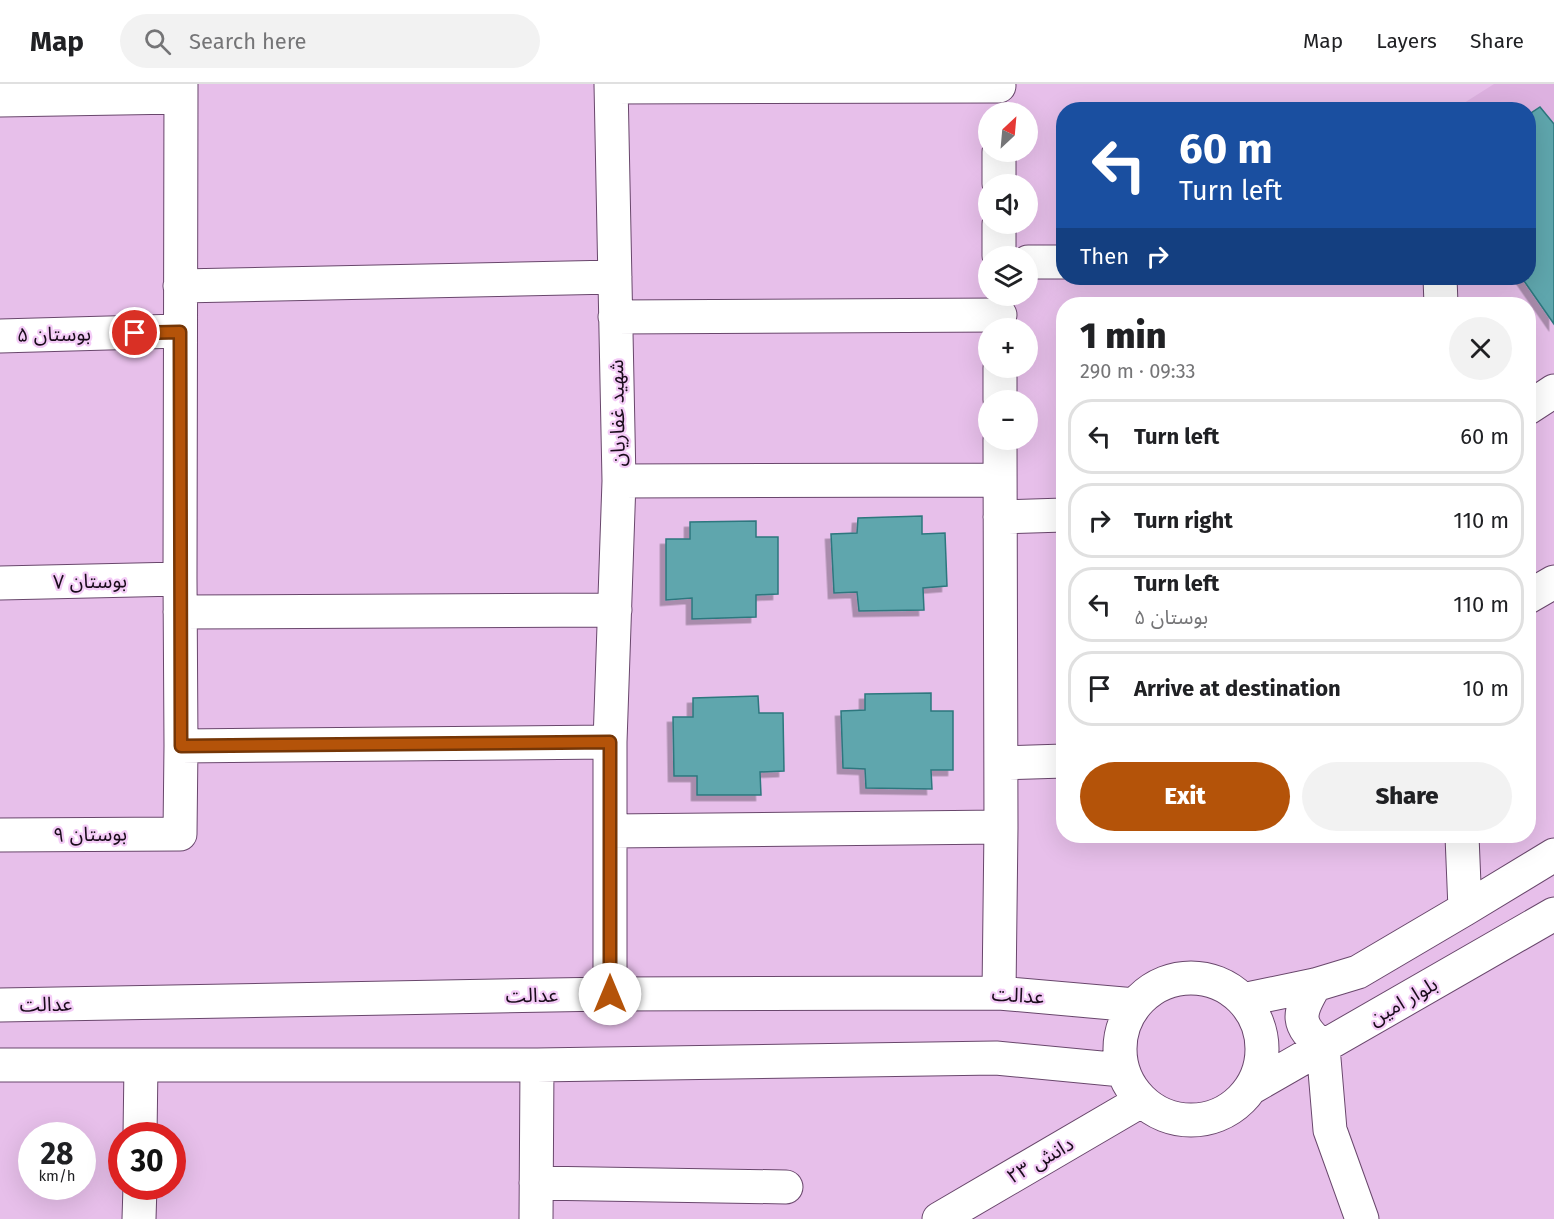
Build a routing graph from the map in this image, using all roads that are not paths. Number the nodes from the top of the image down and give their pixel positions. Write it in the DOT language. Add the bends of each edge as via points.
graph roads {
  1 [pos="611,85"];
  2 [pos="181,90"];
  3 [pos="999,94"];
  4 [pos="0,100"];
  5 [pos="1038,262"];
  6 [pos="1056,262"];
  7 [pos="615,277"];
  8 [pos="180,286"];
  9 [pos="1000,313"];
  10 [pos="615,317"];
  11 [pos="180,332"];
  12 [pos="0,336"];
  13 [pos="1554,391"];
  14 [pos="1536,403"];
  15 [pos="1000,450"];
  16 [pos="1000,480"];
  17 [pos="619,481"];
  18 [pos="1000,516"];
  19 [pos="1056,516"];
  20 [pos="180,579"];
  21 [pos="1554,582"];
  22 [pos="0,583"];
  23 [pos="1536,592"];
  24 [pos="615,610"];
  25 [pos="180,612"];
  26 [pos="610,742"];
  27 [pos="181,746"];
  28 [pos="1056,762"];
  29 [pos="1000,763"];
  30 [pos="1001,827"];
  31 [pos="611,831"];
  32 [pos="0,835"];
  33 [pos="1462,843"];
  34 [pos="1554,855"];
  35 [pos="1465,909"];
  36 [pos="1554,914"];
  37 [pos="1315,985"];
  38 [pos="999,993"];
  39 [pos="610,994"];
  40 [pos="1243,1000"];
  41 [pos="0,1005"];
  42 [pos="1135,1005"];
  43 [pos="1323,1047"];
  44 [pos="0,1065"];
  45 [pos="141,1065"];
  46 [pos="537,1065"];
  47 [pos="1122,1070"];
  48 [pos="1251,1088"];
  49 [pos="1141,1101"];
  50 [pos="141,1122"];
  51 [pos="536,1183"];
  52 [pos="786,1187"];
  53 [pos="140,1200"];
  54 [pos="139,1219"];
  55 [pos="536,1219"];
  56 [pos="939,1219"];
  57 [pos="1362,1219"];
  1 -- 3 [label="street"];
  1 -- 7 [label="street, شهید غفاریان"];
  2 -- 4 [label="street"];
  2 -- 8 [label="street"];
  5 -- 6 [label="street"];
  7 -- 8 [label="street"];
  7 -- 10 [label="street, شهید غفاریان"];
  8 -- 11 [label="street"];
  9 -- 10 [label="street"];
  10 -- 17 [label="street, شهید غفاریان"];
  11 -- 12 [label="street, بوستان ۵"];
  11 -- 20 [label="street"];
  13 -- 14 [label="street"];
  15 -- 16 [label="street"];
  16 -- 17 [label="street"];
  16 -- 18 [label="street"];
  17 -- 24 [label="street, شهید غفاریان"];
  18 -- 19 [label="street"];
  18 -- 29 [label="street"];
  20 -- 22 [label="street, بوستان ۷"];
  20 -- 25 [label="street"];
  21 -- 23 [label="street"];
  24 -- 25 [label="street"];
  24 -- 26 [label="street, شهید غفاریان"];
  25 -- 27 [label="street"];
  26 -- 27 [label="street"];
  26 -- 31 [label="street, شهید غفاریان"];
  27 -- 32 [label="street, بوستان ۹" via="180,834"];
  28 -- 29 [label="street"];
  29 -- 30 [label="street"];
  30 -- 31 [label="street"];
  30 -- 38 [label="street"];
  31 -- 39 [label="street, شهید غفاریان"];
  33 -- 35 [label="street"];
  34 -- 35 [label="street"];
  35 -- 37 [label="street" via="1358,972"];
  36 -- 43 [label="street, بلوار امین"];
  37 -- 40 [label="street"];
  37 -- 43 [label="street" via="1304,1003 1301,1019 1309,1035"];
  38 -- 39 [label="street, عدالت"];
  38 -- 42 [label="street, عدالت"];
  39 -- 41 [label="street, عدالت"];
  40 -- 42 [label="street" via="1229,989 1196,978 1163,984"];
  40 -- 48 [label="street" via="1262,1039 1259,1072"];
  42 -- 47 [label="street" via="1121,1035"];
  43 -- 48 [label="street, بلوار امین"];
  43 -- 57 [label="street" via="1330,1130"];
  44 -- 45 [label="street"];
  45 -- 46 [label="street"];
  45 -- 50 [label="street"];
  46 -- 47 [label="street" via="996,1058"];
  46 -- 51 [label="street"];
  47 -- 49 [label="street"];
  48 -- 49 [label="street" via="1225,1113 1208,1119 1172,1118"];
  49 -- 56 [label="street, دانش ۲۳"];
  51 -- 52 [label="street"];
  51 -- 55 [label="street"];
  53 -- 54 [label="street"];
}
